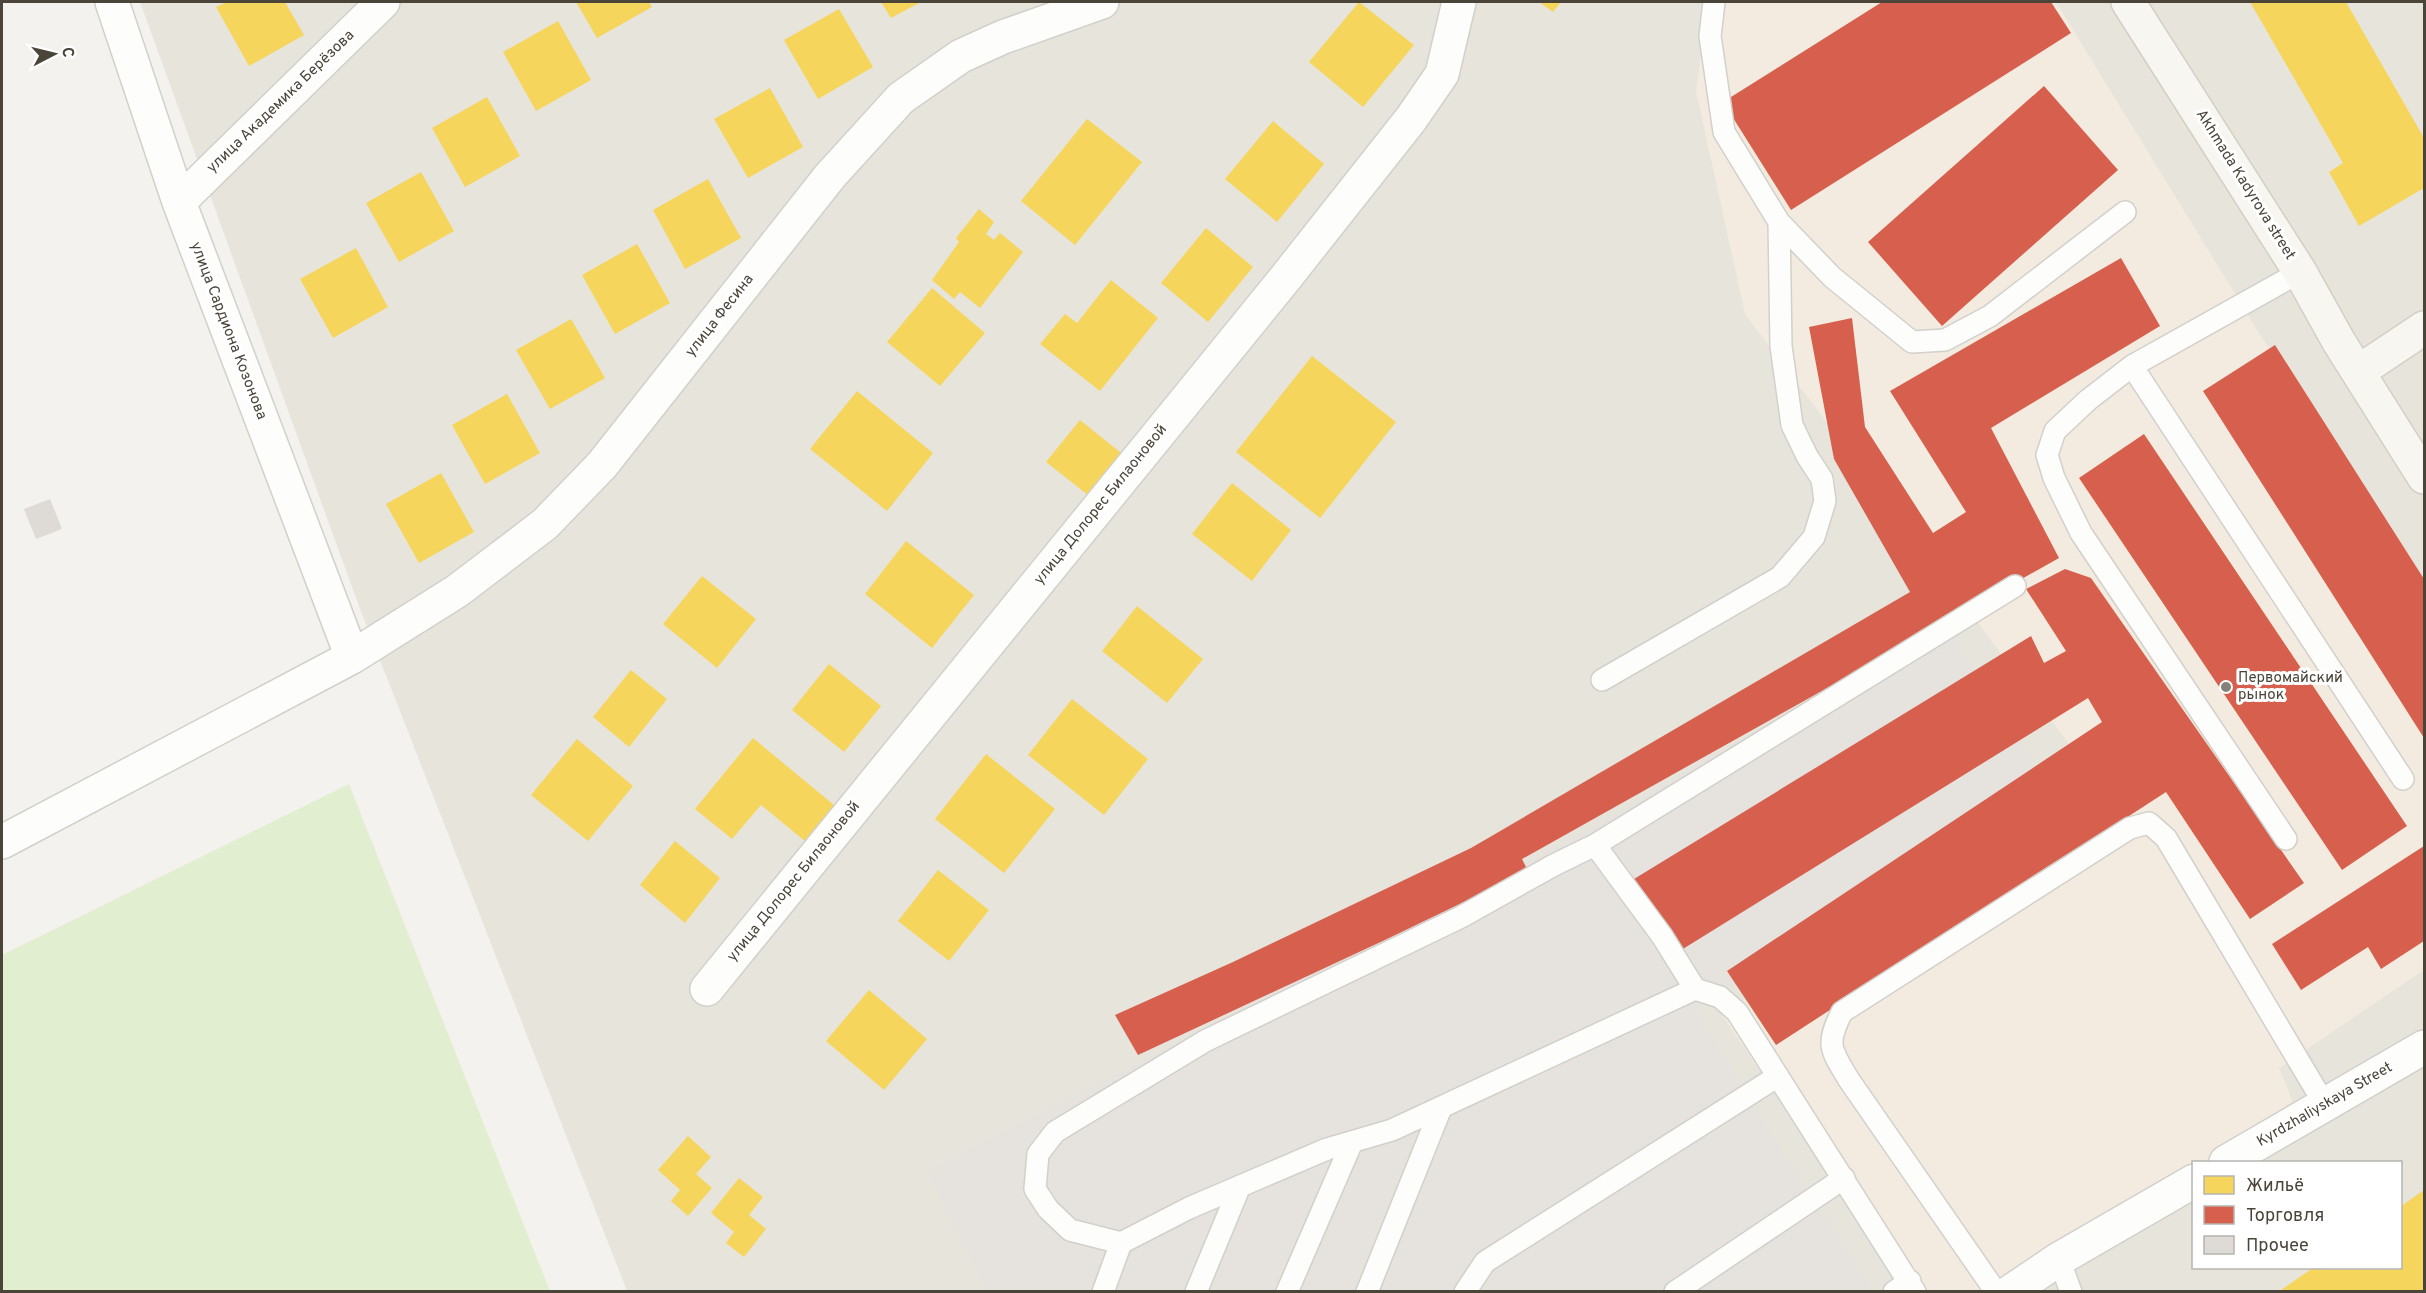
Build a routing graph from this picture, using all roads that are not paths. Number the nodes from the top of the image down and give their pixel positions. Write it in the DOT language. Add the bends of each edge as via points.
graph roads {
  1 [pos="112,2"];
  2 [pos="383,2"];
  3 [pos="1101,2"];
  4 [pos="1459,2"];
  5 [pos="1714,2"];
  6 [pos="2128,2"];
  7 [pos="179,202"];
  8 [pos="2125,212"];
  9 [pos="1779,222"];
  10 [pos="2300,272"];
  11 [pos="2424,328"];
  12 [pos="2132,366"];
  13 [pos="2358,372"];
  14 [pos="2424,477"];
  15 [pos="2015,586"];
  16 [pos="352,657"];
  17 [pos="1602,680"];
  18 [pos="2403,779"];
  19 [pos="2286,839"];
  20 [pos="2,842"];
  21 [pos="1595,845"];
  22 [pos="707,989"];
  23 [pos="1695,989"];
  24 [pos="2424,1047"];
  25 [pos="1778,1076"];
  26 [pos="2325,1105"];
  27 [pos="1441,1108"];
  28 [pos="1352,1142"];
  29 [pos="2228,1161"];
  30 [pos="1844,1178"];
  31 [pos="2192,1182"];
  32 [pos="1240,1186"];
  33 [pos="1121,1243"];
  34 [pos="2059,1259"];
  35 [pos="1906,1288"];
  36 [pos="1103,1292"];
  37 [pos="1196,1292"];
  38 [pos="1287,1292"];
  39 [pos="1367,1292"];
  40 [pos="1465,1292"];
  41 [pos="1674,1292"];
  42 [pos="1996,1292"];
  43 [pos="2010,1292"];
  44 [pos="2071,1292"];
  1 -- 7 [label="street, улица Сардиона Козонова"];
  2 -- 7 [label="street, улица Академика Берёзова"];
  3 -- 16 [label="street, улица Фесина" via="961,56 901,98 830,176 602,465 545,524 458,591"];
  4 -- 22 [label="street, улица Долорес Билаоновой" via="1442,74 1411,119"];
  5 -- 9 [label="lane" via="1710,36 1724,132"];
  6 -- 10 [label="street, Akhmada Kadyrova street"];
  7 -- 16 [label="street, улица Сардиона Козонова"];
  8 -- 9 [label="lane" via="1990,316 1945,340 1912,342 1832,277"];
  9 -- 17 [label="lane" via="1781,346 1792,425 1822,479 1825,501 1814,537 1779,577"];
  10 -- 12 [label="lane"];
  10 -- 13 [label="street, Akhmada Kadyrova street"];
  11 -- 13 [label="street"];
  12 -- 18 [label="lane"];
  12 -- 19 [label="lane" via="2055,431 2047,455 2054,478 2082,533"];
  13 -- 14 [label="street, Akhmada Kadyrova street"];
  15 -- 21 [label="lane"];
  16 -- 20 [label="street, улица Фесина"];
  21 -- 23 [label="lane" via="1662,936"];
  21 -- 33 [label="lane" via="1461,917 1205,1041 1055,1131 1038,1154 1035,1189 1048,1209 1070,1230"];
  23 -- 25 [label="lane" via="1720,997 1737,1012"];
  23 -- 27 [label="lane"];
  24 -- 26 [label="street, Kyrdzhaliyskaya Street"];
  25 -- 30 [label="lane"];
  25 -- 40 [label="lane" via="1485,1262"];
  26 -- 29 [label="street, Kyrdzhaliyskaya Street"];
  26 -- 42 [label="lane" via="2166,838 2149,823 2130,828 1842,1012 1832,1030 1831,1051 1849,1080"];
  27 -- 28 [label="lane" via="1392,1130"];
  27 -- 39 [label="lane"];
  28 -- 32 [label="lane"];
  28 -- 38 [label="lane"];
  30 -- 35 [label="lane"];
  30 -- 41 [label="lane"];
  31 -- 34 [label="street"];
  32 -- 33 [label="lane"];
  32 -- 37 [label="lane"];
  33 -- 36 [label="lane"];
  34 -- 43 [label="street"];
  34 -- 44 [label="lane"];
}
